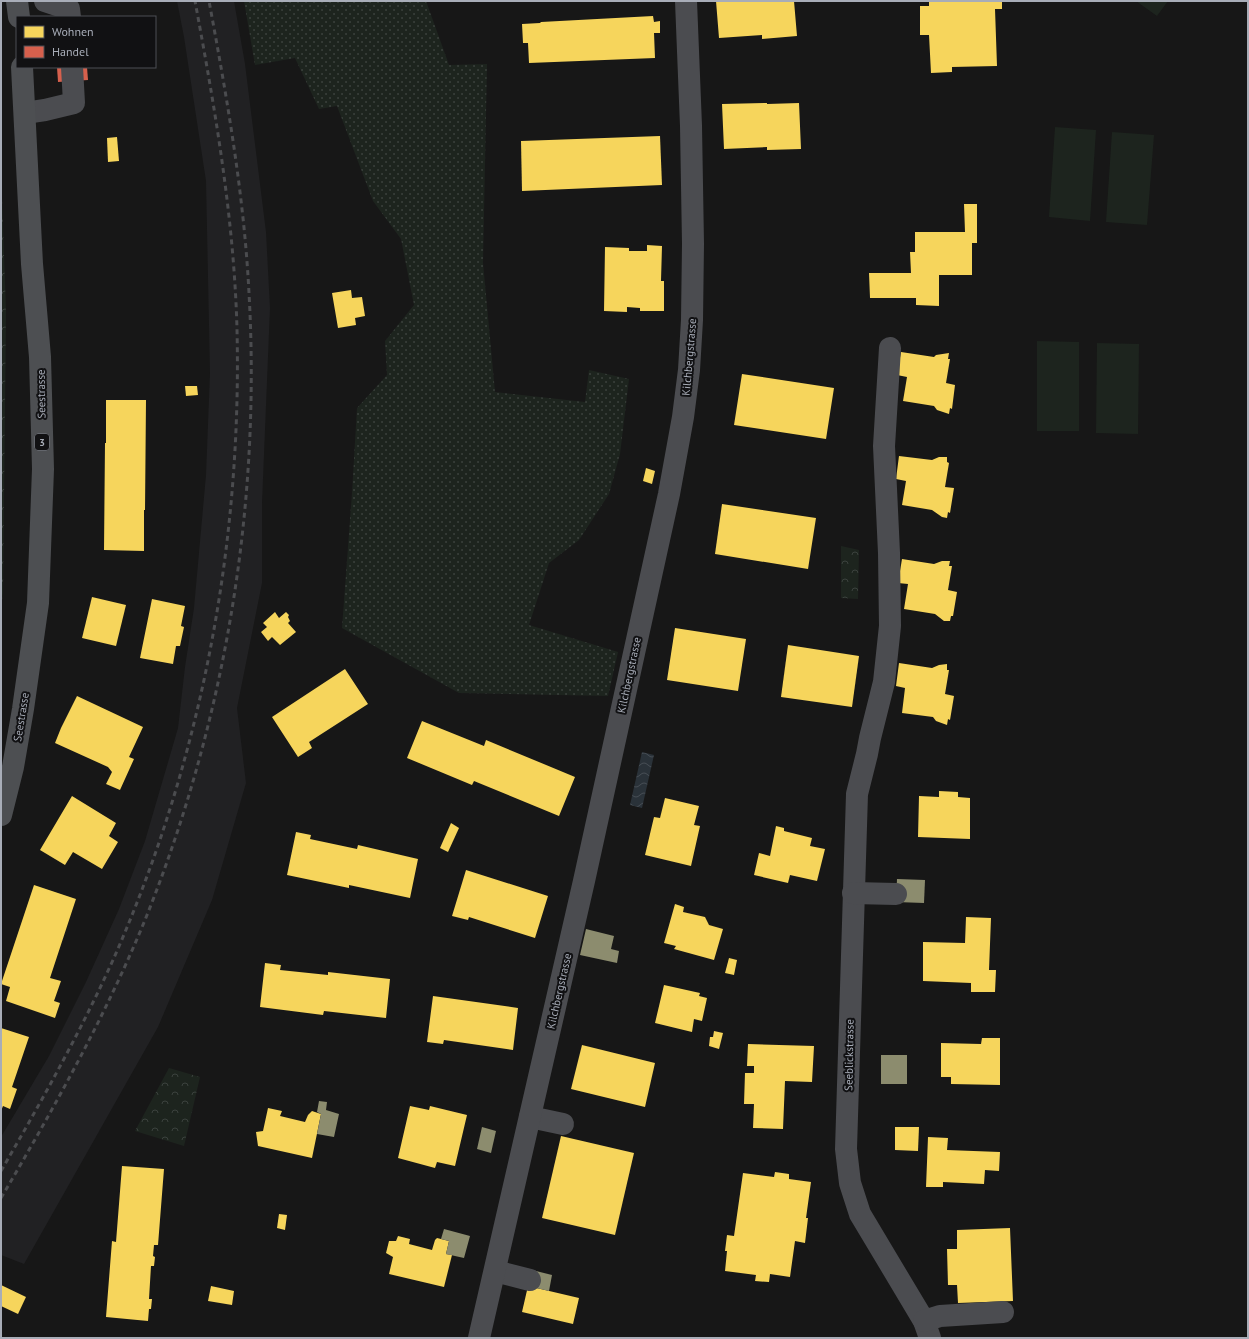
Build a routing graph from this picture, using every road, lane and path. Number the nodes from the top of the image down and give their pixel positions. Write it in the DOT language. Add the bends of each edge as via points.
graph roads {
  1 [pos="18,1"];
  2 [pos="45,1"];
  3 [pos="686,1"];
  4 [pos="18,16"];
  5 [pos="70,16"];
  6 [pos="22,68"];
  7 [pos="72,68"];
  8 [pos="25,113"];
  9 [pos="890,348"];
  10 [pos="1,814"];
  11 [pos="853,894"];
  12 [pos="896,894"];
  13 [pos="530,1117"];
  14 [pos="563,1124"];
  15 [pos="495,1271"];
  16 [pos="530,1280"];
  17 [pos="1004,1312"];
  18 [pos="927,1330"];
  19 [pos="479,1338"];
  1 -- 4 [label="main road"];
  2 -- 5 [label="street" via="69,9"];
  3 -- 13 [label="street, Kilchbergstrasse" via="693,252 692,320 683,417 669,494"];
  6 -- 8 [label="main road, Seestrasse / 3"];
  7 -- 8 [label="street" via="74,103"];
  8 -- 10 [label="main road, Seestrasse / 3" via="32,264 40,356 43,469 38,603 20,724"];
  9 -- 11 [label="street, Seeblickstrasse" via="884,446 890,626 884,682 857,794"];
  11 -- 12 [label="street"];
  11 -- 18 [label="street, Seeblickstrasse" via="846,1149 850,1183 860,1214"];
  13 -- 14 [label="street"];
  13 -- 15 [label="street, Kilchbergstrasse"];
  15 -- 16 [label="street"];
  15 -- 19 [label="street, Kilchbergstrasse"];
  17 -- 18 [label="street" via="940,1316"];
}
